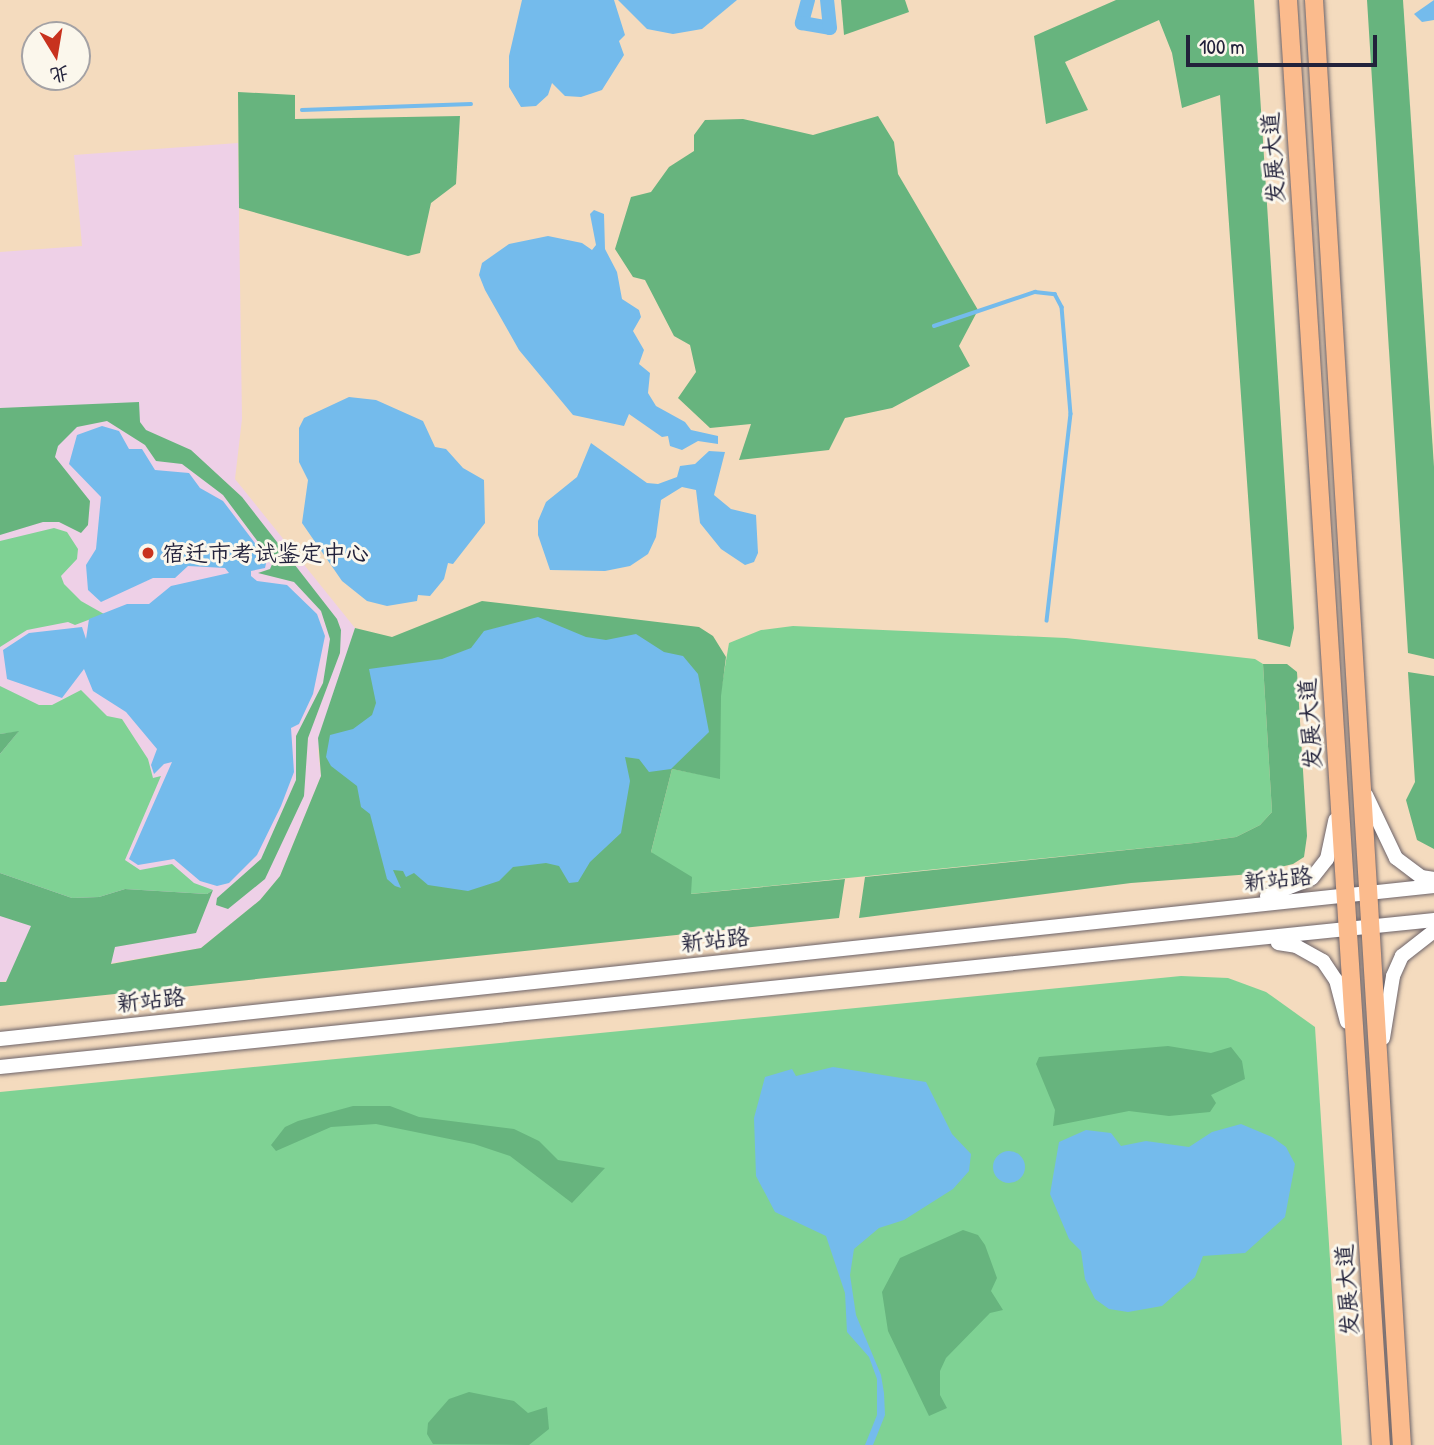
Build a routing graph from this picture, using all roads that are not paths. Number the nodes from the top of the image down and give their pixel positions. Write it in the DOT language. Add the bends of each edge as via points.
graph roads {
  1 [pos="1288,0"];
  2 [pos="1314,0"];
  3 [pos="1363,787"];
  4 [pos="1339,788"];
  5 [pos="1434,879"];
  6 [pos="1434,886"];
  7 [pos="1370,894"];
  8 [pos="1346,895"];
  9 [pos="1224,908"];
  10 [pos="1434,920"];
  11 [pos="1372,928"];
  12 [pos="1348,930"];
  13 [pos="1434,931"];
  14 [pos="1221,943"];
  15 [pos="0,1039"];
  16 [pos="0,1067"];
  17 [pos="1380,1078"];
  18 [pos="1358,1079"];
  19 [pos="1381,1445"];
  20 [pos="1402,1445"];
  1 -- 4 [label="main road, 发展大道"];
  2 -- 3 [label="main road, 发展大道"];
  3 -- 5 [label="street" via="1396,858 1421,877"];
  3 -- 7 [label="main road, 发展大道"];
  4 -- 8 [label="main road, 发展大道"];
  4 -- 9 [label="street" via="1327,859 1312,878 1293,889"];
  6 -- 7 [label="street, 新站路"];
  7 -- 8 [label="street, 新站路"];
  7 -- 11 [label="main road, 发展大道"];
  8 -- 9 [label="street, 新站路"];
  8 -- 12 [label="main road, 发展大道"];
  9 -- 15 [label="street, 新站路"];
  10 -- 11 [label="street"];
  11 -- 12 [label="street"];
  11 -- 17 [label="main road, 发展大道"];
  12 -- 14 [label="street"];
  12 -- 18 [label="main road, 发展大道"];
  13 -- 17 [label="street" via="1402,956 1393,976"];
  14 -- 16 [label="street"];
  14 -- 18 [label="street" via="1296,946 1323,961 1343,1001"];
  17 -- 20 [label="main road, 发展大道"];
  18 -- 19 [label="main road, 发展大道"];
}
